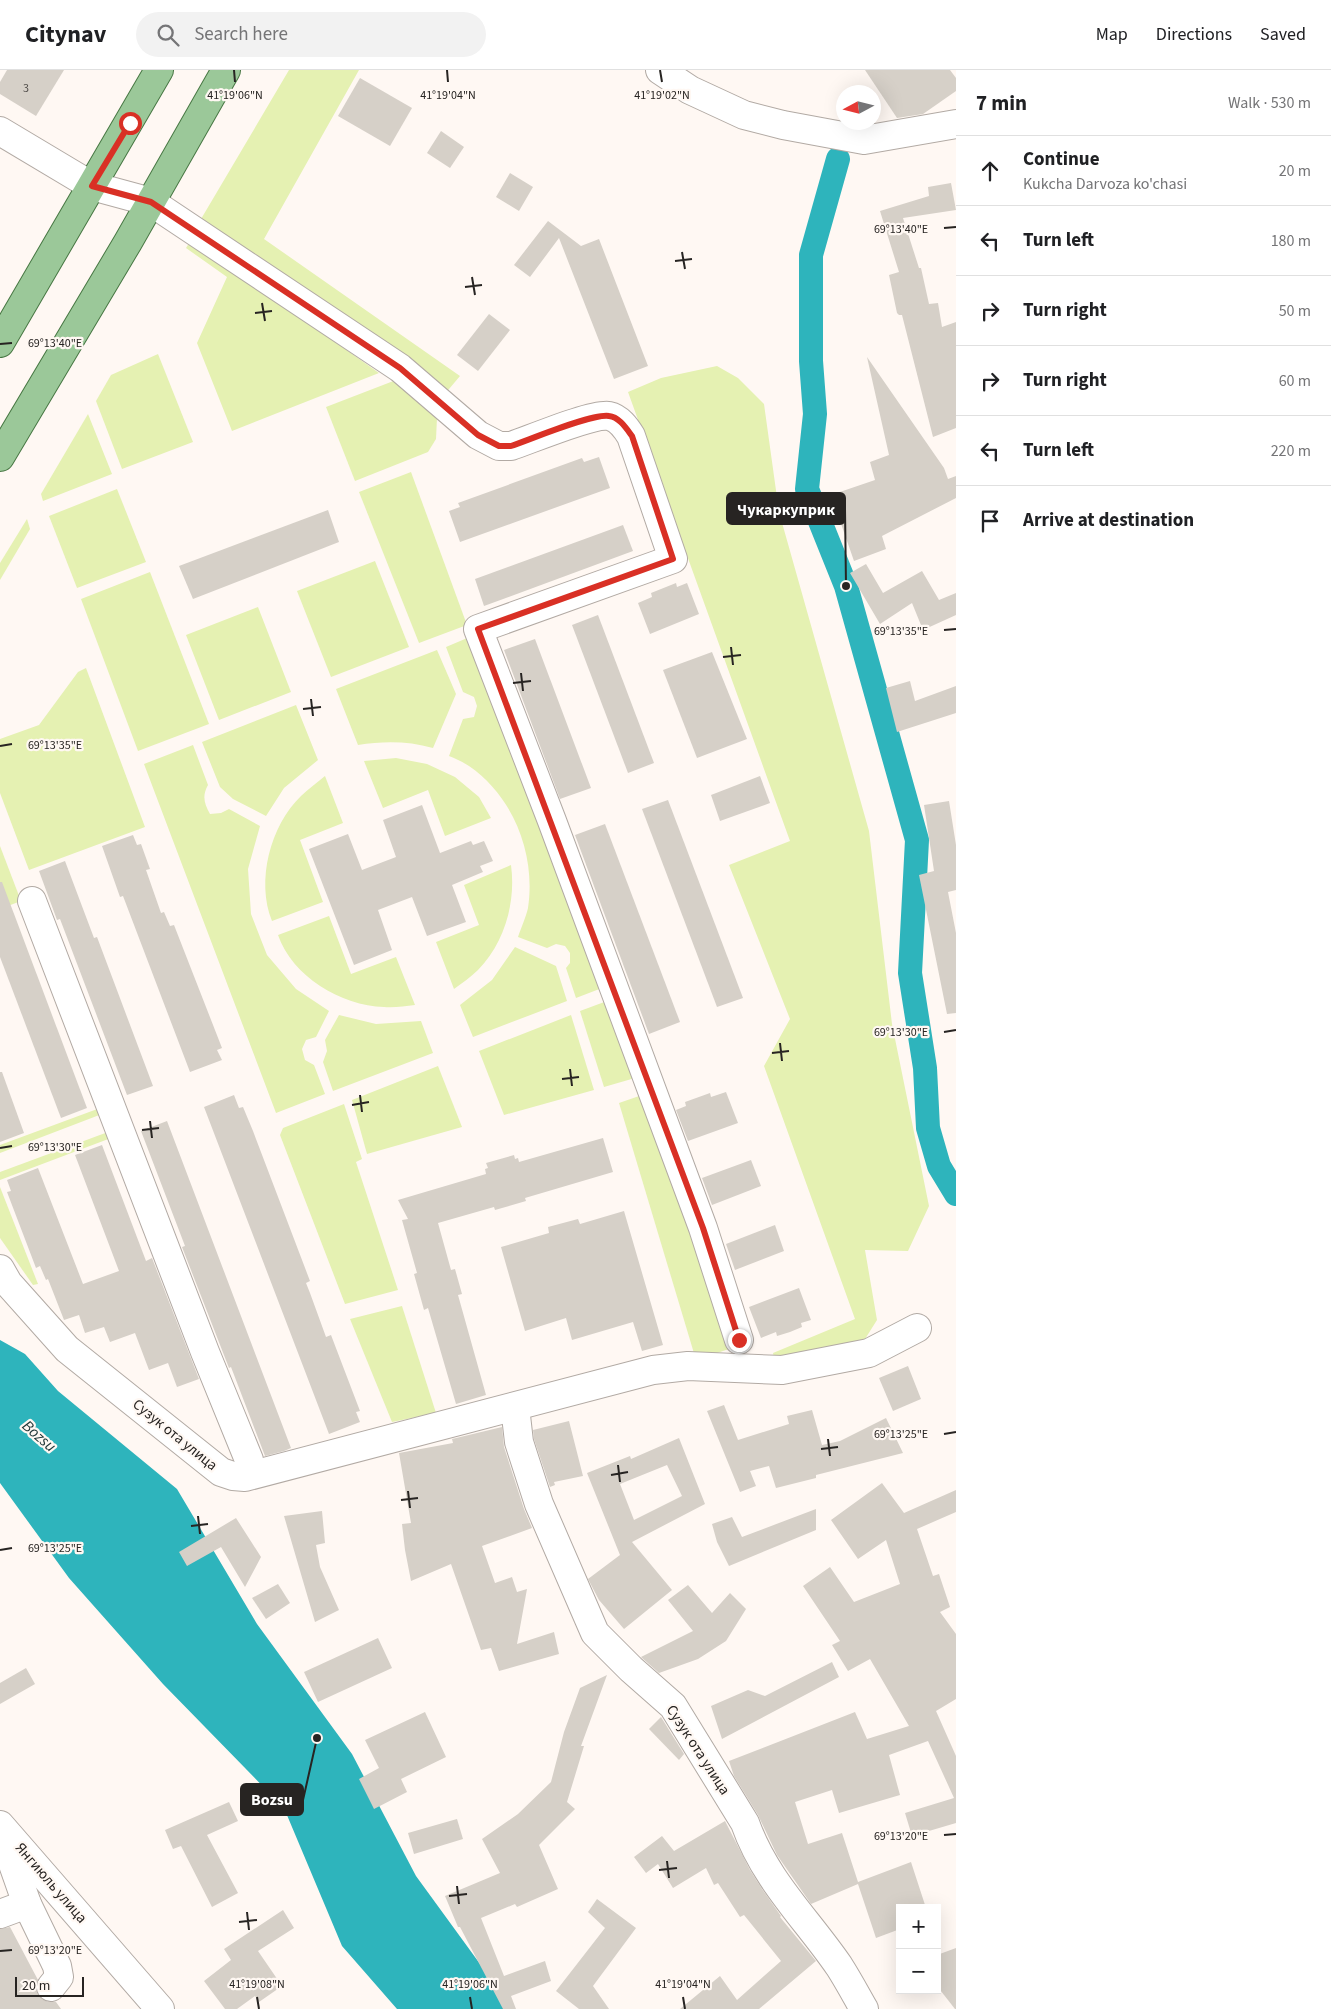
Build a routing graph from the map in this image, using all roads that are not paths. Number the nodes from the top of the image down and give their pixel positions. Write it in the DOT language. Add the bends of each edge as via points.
graph roads {
  1 [pos="160,70"];
  2 [pos="226,70"];
  3 [pos="660,70"];
  4 [pos="956,124"];
  5 [pos="0,131"];
  6 [pos="92,186"];
  7 [pos="151,202"];
  8 [pos="0,343"];
  9 [pos="0,457"];
  10 [pos="32,901"];
  11 [pos="0,1269"];
  12 [pos="917,1328"];
  13 [pos="739,1340"];
  14 [pos="515,1407"];
  15 [pos="249,1460"];
  16 [pos="0,1825"];
  17 [pos="27,1904"];
  18 [pos="0,1914"];
  19 [pos="51,1987"];
  20 [pos="160,2009"];
  21 [pos="864,2009"];
  1 -- 6 [label="main road"];
  2 -- 7 [label="main road"];
  3 -- 4 [label="street" via="690,90 744,115 864,140"];
  5 -- 6 [label="street"];
  6 -- 7 [label="street"];
  6 -- 8 [label="main road"];
  7 -- 9 [label="main road"];
  7 -- 13 [label="street" via="400,368 478,435 499,446 511,446 594,417 609,416 622,423 632,436 673,559 478,629 703,1228"];
  10 -- 15 [label="street"];
  11 -- 14 [label="street, Сузук ота улица" via="8,1283 67,1349 221,1472 233,1476 246,1477"];
  12 -- 14 [label="street, Сузук ота улица" via="869,1353 782,1370 688,1366 653,1370"];
  14 -- 21 [label="street, Сузук ота улица" via="519,1442 539,1504 595,1633 673,1706 745,1823 779,1889 839,1966"];
  16 -- 17 [label="street"];
  16 -- 20 [label="street, Янгиюль улица"];
  17 -- 18 [label="street"];
  17 -- 19 [label="street" via="57,1966 59,1977"];
}
